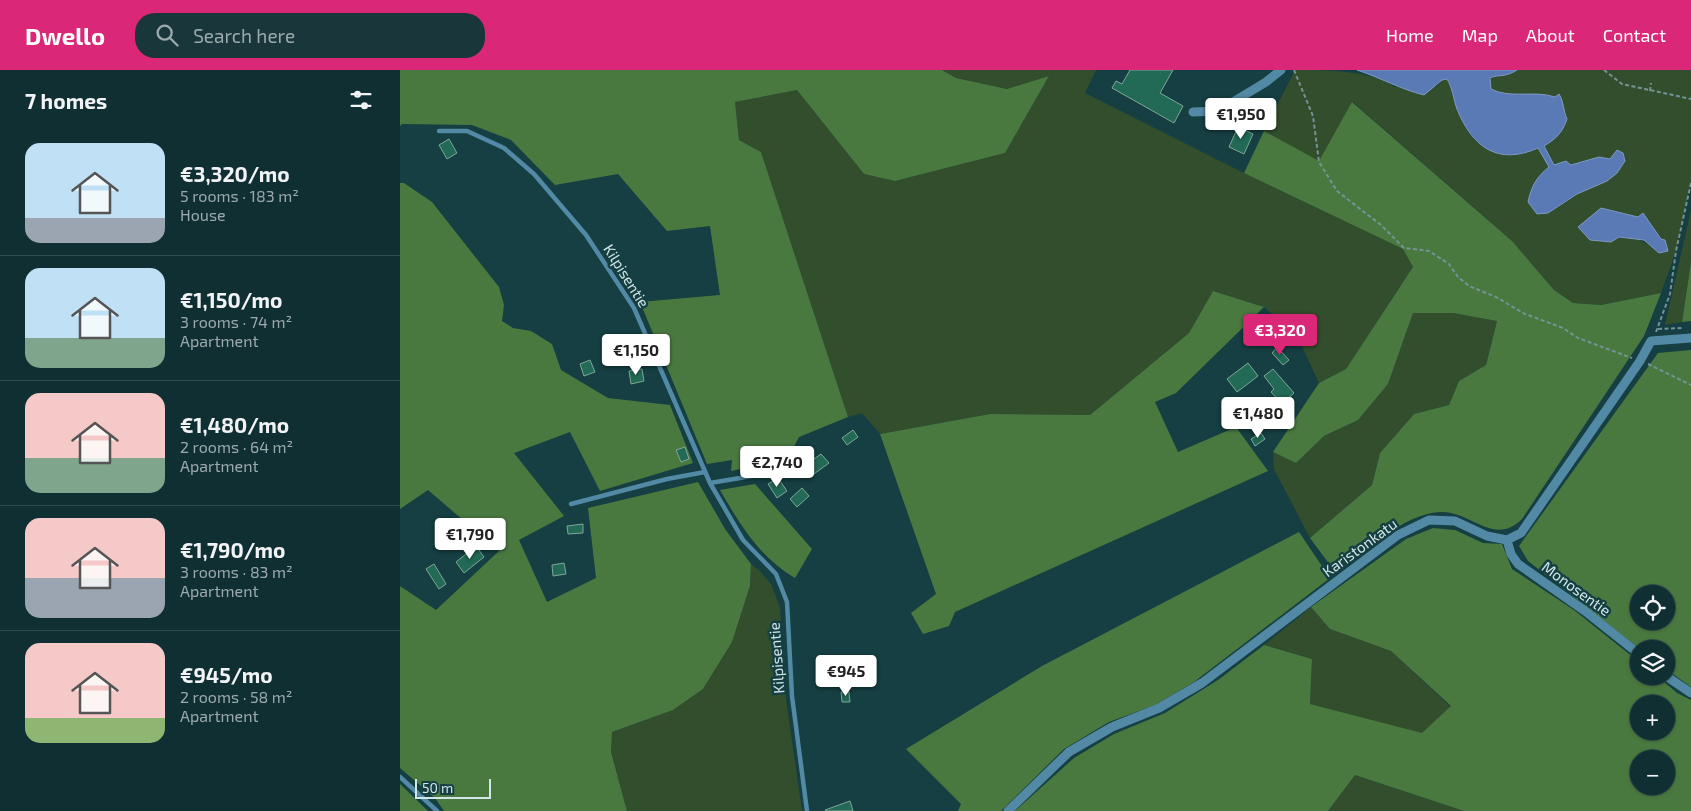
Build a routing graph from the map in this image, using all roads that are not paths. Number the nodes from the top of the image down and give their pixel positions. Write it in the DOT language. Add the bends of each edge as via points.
graph roads {
  1 [pos="1281,70"];
  2 [pos="1193,112"];
  3 [pos="439,131"];
  4 [pos="1691,338"];
  5 [pos="649,342"];
  6 [pos="623,346"];
  7 [pos="794,469"];
  8 [pos="705,472"];
  9 [pos="710,482"];
  10 [pos="571,504"];
  11 [pos="1507,540"];
  12 [pos="1630,647"];
  13 [pos="1675,682"];
  14 [pos="1691,693"];
  15 [pos="400,776"];
  16 [pos="437,811"];
  17 [pos="807,811"];
  18 [pos="1008,811"];
  1 -- 2 [label="street" via="1218,111"];
  3 -- 5 [label="lane, Kilpisentie" via="467,131 497,144 534,174 586,235 634,308"];
  4 -- 11 [label="street" via="1651,341 1521,533"];
  5 -- 6 [label="lane"];
  5 -- 8 [label="lane, Kilpisentie"];
  7 -- 9 [label="lane"];
  8 -- 9 [label="lane, Kilpisentie"];
  8 -- 10 [label="lane"];
  9 -- 17 [label="lane, Kilpisentie" via="743,540 776,574 786,602 792,696"];
  11 -- 12 [label="street, Monosentie" via="1518,564"];
  11 -- 18 [label="street, Karistonkatu" via="1486,536 1455,521 1429,520 1398,535 1202,683 1069,752"];
  13 -- 14 [label="street"];
  15 -- 16 [label="lane"];
}
